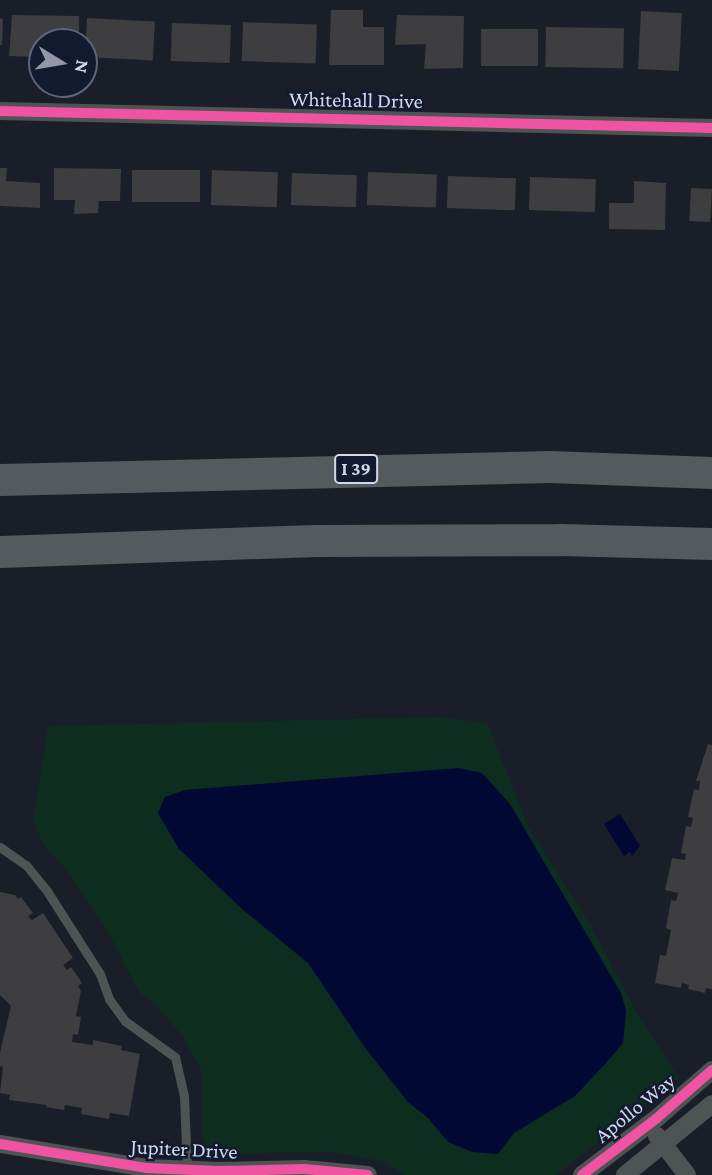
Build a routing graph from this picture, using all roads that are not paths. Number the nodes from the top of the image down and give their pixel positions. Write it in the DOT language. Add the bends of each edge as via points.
graph roads {
  1 [pos="0,111"];
  2 [pos="712,128"];
  3 [pos="712,473"];
  4 [pos="0,480"];
  5 [pos="712,544"];
  6 [pos="0,552"];
  7 [pos="0,847"];
  8 [pos="712,1070"];
  9 [pos="712,1104"];
  10 [pos="649,1124"];
  11 [pos="0,1144"];
  12 [pos="664,1145"];
  13 [pos="179,1172"];
  14 [pos="252,1173"];
  15 [pos="368,1175"];
  16 [pos="582,1175"];
  17 [pos="625,1175"];
  18 [pos="687,1175"];
  1 -- 2 [label="street, Whitehall Drive"];
  3 -- 4 [label="highway, I 39" via="550,467"];
  5 -- 6 [label="highway" via="317,541"];
  7 -- 13 [label="lane" via="26,865 47,891 125,1021 175,1057 184,1096"];
  8 -- 10 [label="street, Apollo Way"];
  9 -- 12 [label="street"];
  10 -- 12 [label="street"];
  10 -- 16 [label="street, Apollo Way"];
  11 -- 13 [label="street, Jupiter Drive"];
  12 -- 17 [label="street"];
  12 -- 18 [label="street"];
  13 -- 14 [label="street, Jupiter Drive"];
  14 -- 15 [label="street, Jupiter Drive" via="304,1169"];
}
